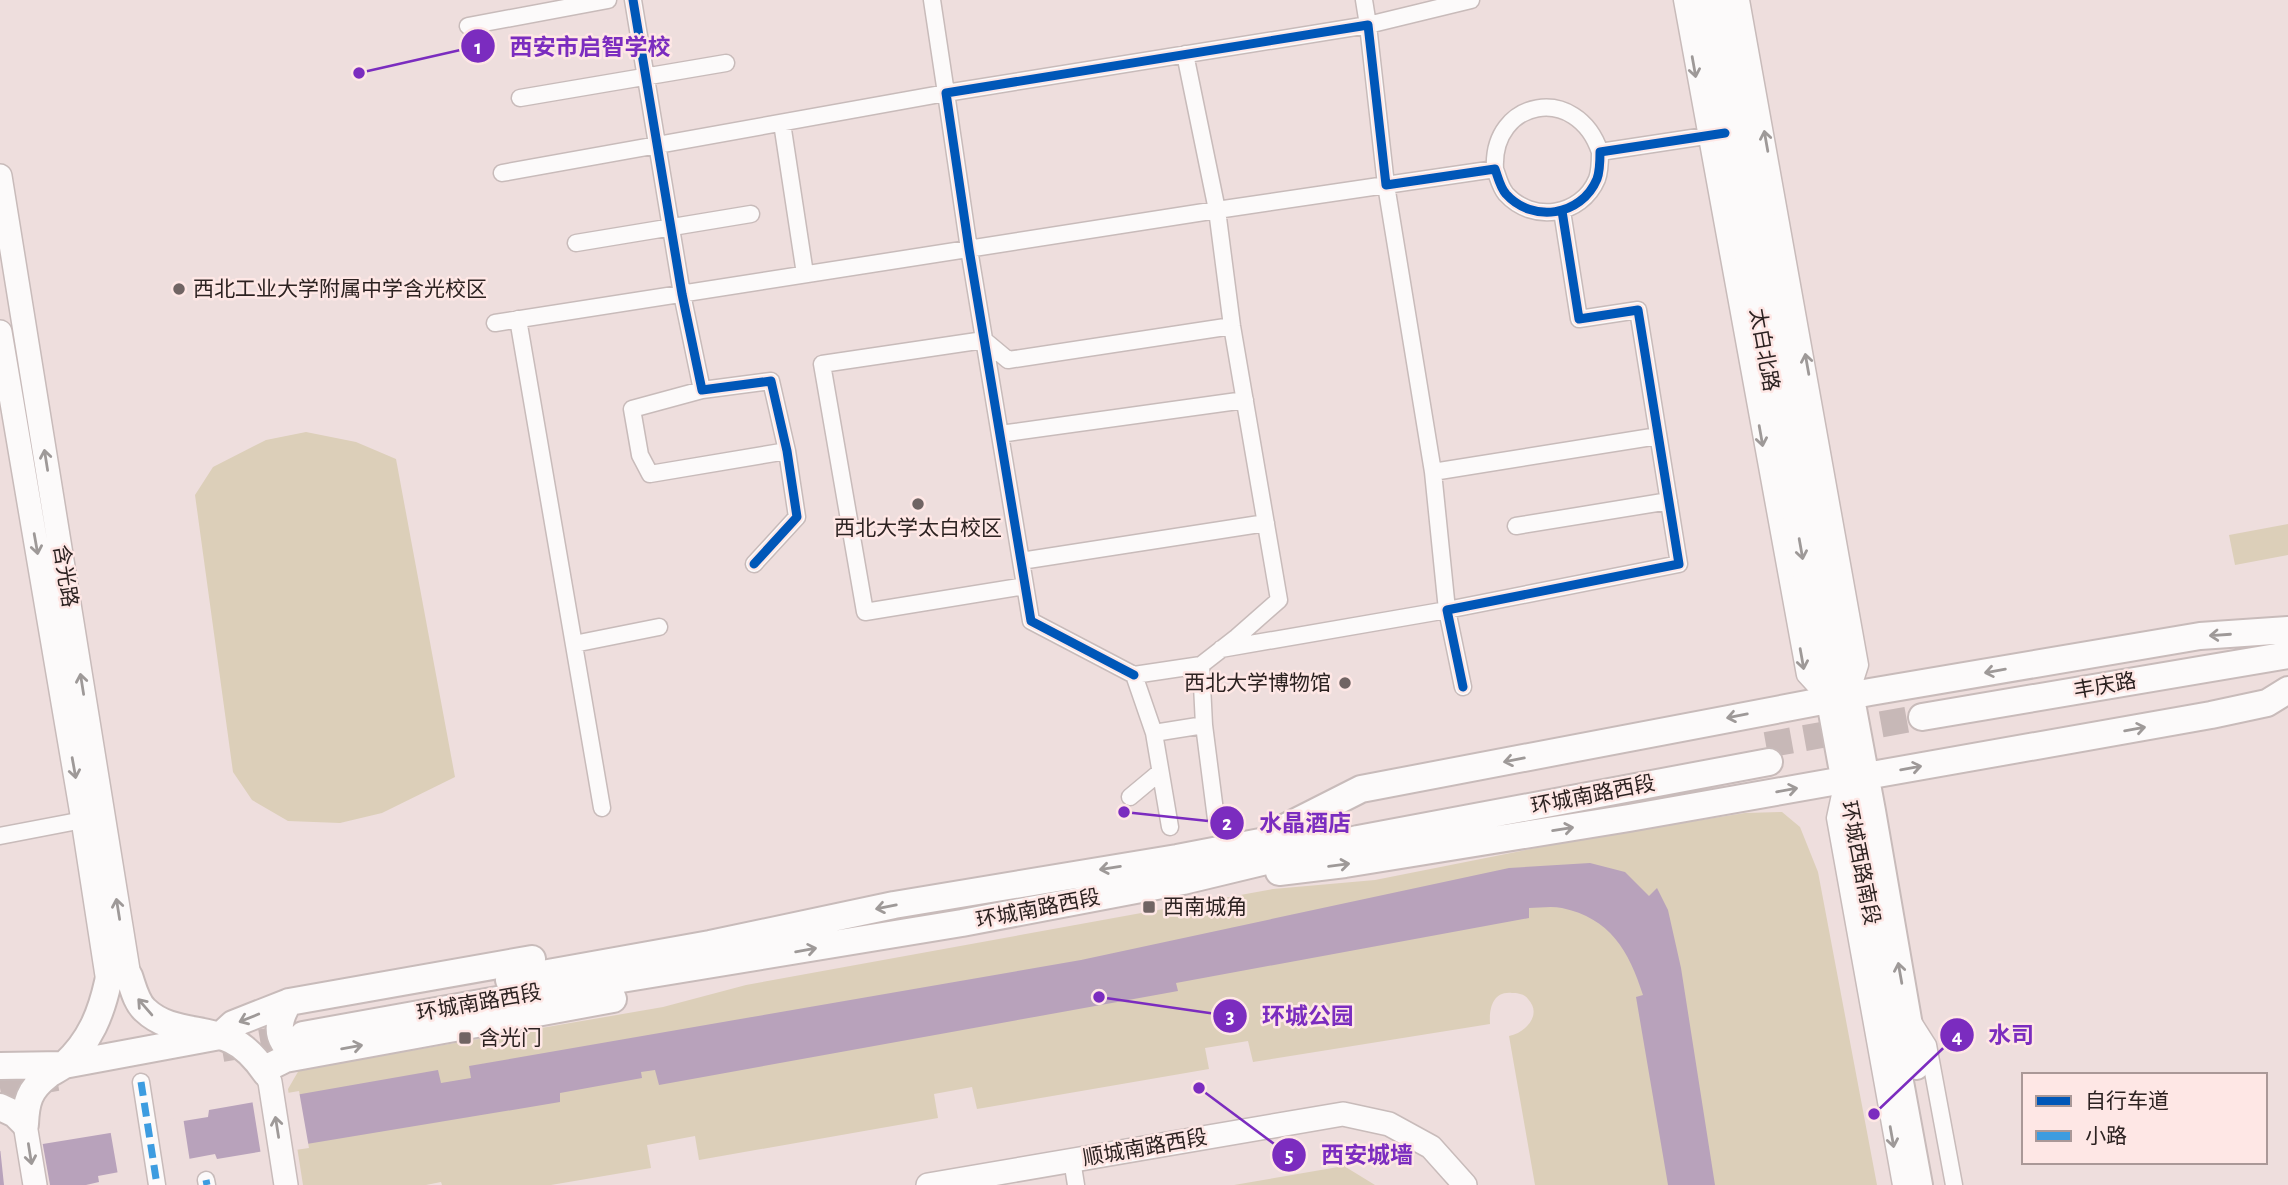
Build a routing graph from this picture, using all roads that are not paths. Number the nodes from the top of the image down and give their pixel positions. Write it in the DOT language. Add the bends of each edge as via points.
graph roads {
  1 [pos="608,0"];
  2 [pos="633,0"];
  3 [pos="932,0"];
  4 [pos="1364,0"];
  5 [pos="1471,0"];
  6 [pos="1682,0"];
  7 [pos="1701,0"];
  8 [pos="1721,0"];
  9 [pos="1741,0"];
  10 [pos="1368,25"];
  11 [pos="468,26"];
  12 [pos="1185,54"];
  13 [pos="726,63"];
  14 [pos="646,76"];
  15 [pos="946,93"];
  16 [pos="520,98"];
  17 [pos="782,123"];
  18 [pos="1716,135"];
  19 [pos="657,145"];
  20 [pos="1600,152"];
  21 [pos="1495,169"];
  22 [pos="502,173"];
  23 [pos="0,176"];
  24 [pos="1386,186"];
  25 [pos="2,201"];
  26 [pos="1217,210"];
  27 [pos="1562,211"];
  28 [pos="751,214"];
  29 [pos="671,228"];
  30 [pos="576,243"];
  31 [pos="969,249"];
  32 [pos="806,274"];
  33 [pos="681,294"];
  34 [pos="518,319"];
  35 [pos="495,323"];
  36 [pos="1232,326"];
  37 [pos="0,332"];
  38 [pos="984,340"];
  39 [pos="702,390"];
  40 [pos="1245,400"];
  41 [pos="1000,435"];
  42 [pos="1658,436"];
  43 [pos="786,451"];
  44 [pos="1433,472"];
  45 [pos="1669,501"];
  46 [pos="1266,523"];
  47 [pos="1516,526"];
  48 [pos="1021,561"];
  49 [pos="754,564"];
  50 [pos="1025,586"];
  51 [pos="1447,610"];
  52 [pos="659,627"];
  53 [pos="2288,630"];
  54 [pos="574,644"];
  55 [pos="1221,649"];
  56 [pos="2288,655"];
  57 [pos="1201,665"];
  58 [pos="2288,671"];
  59 [pos="1134,676"];
  60 [pos="1463,687"];
  61 [pos="2288,690"];
  62 [pos="1839,697"];
  63 [pos="1204,725"];
  64 [pos="1154,733"];
  65 [pos="1160,772"];
  66 [pos="1854,779"];
  67 [pos="1130,797"];
  68 [pos="602,808"];
  69 [pos="83,820"];
  70 [pos="1216,820"];
  71 [pos="1170,827"];
  72 [pos="0,836"];
  73 [pos="1255,843"];
  74 [pos="1222,872"];
  75 [pos="118,979"];
  76 [pos="1906,1011"];
  77 [pos="297,1028"];
  78 [pos="220,1037"];
  79 [pos="1876,1047"];
  80 [pos="64,1065"];
  81 [pos="0,1066"];
  82 [pos="268,1077"];
  83 [pos="141,1082"];
  84 [pos="1900,1082"];
  85 [pos="0,1107"];
  86 [pos="25,1124"];
  87 [pos="1072,1160"];
  88 [pos="285,1178"];
  89 [pos="35,1185"];
  90 [pos="157,1185"];
  91 [pos="928,1185"];
  92 [pos="1076,1185"];
  93 [pos="1465,1185"];
  94 [pos="1901,1185"];
  95 [pos="1919,1185"];
  96 [pos="1936,1185"];
  97 [pos="1954,1185"];
  1 -- 11 [label="street"];
  2 -- 14 [label="street"];
  3 -- 15 [label="street"];
  4 -- 10 [label="street"];
  5 -- 10 [label="street"];
  6 -- 18 [label="street, one-way"];
  7 -- 18 [label="main road, 太白北路"];
  8 -- 62 [label="main road, 太白北路"];
  62 -- 9 [label="street, one-way" via="1860,665"];
  10 -- 12 [label="street"];
  10 -- 24 [label="street"];
  12 -- 15 [label="street"];
  12 -- 26 [label="street"];
  13 -- 14 [label="street"];
  14 -- 16 [label="street"];
  14 -- 19 [label="street"];
  15 -- 17 [label="street"];
  15 -- 31 [label="street"];
  17 -- 19 [label="street"];
  17 -- 32 [label="street"];
  18 -- 20 [label="street"];
  18 -- 62 [label="main road, 太白北路, one-way"];
  19 -- 22 [label="street"];
  19 -- 29 [label="street"];
  20 -- 21 [label="street" via="1581,120 1569,112 1540,108 1506,127 1496,145"];
  20 -- 27 [label="street" via="1597,180 1586,197"];
  21 -- 24 [label="street"];
  21 -- 27 [label="street" via="1500,186 1521,206 1537,212"];
  23 -- 25 [label="main road, 含光路"];
  24 -- 26 [label="street"];
  24 -- 44 [label="street"];
  75 -- 25 [label="main road, 含光路, one-way"];
  26 -- 31 [label="street"];
  26 -- 36 [label="street"];
  27 -- 42 [label="street" via="1579,319 1638,310"];
  28 -- 29 [label="street"];
  29 -- 30 [label="street"];
  29 -- 33 [label="street"];
  31 -- 32 [label="street"];
  31 -- 38 [label="street"];
  32 -- 33 [label="street"];
  33 -- 34 [label="street"];
  33 -- 39 [label="street"];
  34 -- 35 [label="street"];
  34 -- 54 [label="street"];
  36 -- 38 [label="street" via="1008,360"];
  36 -- 40 [label="street"];
  37 -- 69 [label="main road, 含光路, one-way"];
  38 -- 41 [label="street"];
  38 -- 50 [label="street" via="822,364 866,612"];
  39 -- 43 [label="street" via="771,380"];
  39 -- 43 [label="street" via="632,409 640,455 650,474"];
  40 -- 41 [label="street"];
  40 -- 46 [label="street"];
  41 -- 48 [label="street"];
  42 -- 44 [label="street"];
  42 -- 45 [label="street"];
  43 -- 49 [label="street" via="797,517"];
  44 -- 51 [label="street"];
  45 -- 47 [label="street"];
  45 -- 51 [label="street" via="1679,564"];
  46 -- 48 [label="street"];
  46 -- 55 [label="street" via="1279,600"];
  48 -- 50 [label="street"];
  50 -- 59 [label="street" via="1031,621"];
  51 -- 55 [label="street"];
  51 -- 60 [label="street"];
  52 -- 54 [label="street"];
  53 -- 62 [label="main road, one-way" via="2200,636"];
  54 -- 68 [label="street"];
  55 -- 57 [label="street"];
  56 -- 58 [label="main road, 丰庆路" via="1923,725"];
  57 -- 59 [label="street"];
  57 -- 63 [label="street"];
  59 -- 64 [label="street"];
  66 -- 61 [label="main road, one-way" via="2211,715 2267,703"];
  62 -- 66 [label="main road, 环城西路南段"];
  62 -- 73 [label="main road, one-way" via="1361,789"];
  63 -- 64 [label="street"];
  63 -- 70 [label="street"];
  64 -- 65 [label="street"];
  65 -- 67 [label="street"];
  65 -- 71 [label="street"];
  74 -- 66 [label="main road, one-way" via="1345,864"];
  76 -- 66 [label="main road, 环城西路南段, one-way"];
  66 -- 79 [label="street, 环城西路南段" via="1835,818"];
  66 -- 84 [label="main road, 环城西路南段"];
  69 -- 72 [label="street"];
  69 -- 75 [label="main road, 含光路"];
  73 -- 74 [label="main road, 环城南路西段" via="1768,754 1358,839"];
  73 -- 77 [label="main road, 环城南路西段, one-way" via="797,924"];
  77 -- 74 [label="main road, 环城南路西段, one-way" via="658,990 739,961"];
  78 -- 75 [label="main road, one-way" via="171,1027 146,1012"];
  75 -- 80 [label="main road" via="99,1017"];
  76 -- 96 [label="main road, 环城西路南段"];
  76 -- 97 [label="street, 环城西路南段" via="1928,1045"];
  77 -- 78 [label="main road, 环城南路西段, one-way" via="233,1024"];
  77 -- 82 [label="main road" via="285,1059 271,1066"];
  78 -- 80 [label="main road, 环城南路西段"];
  78 -- 82 [label="main road" via="255,1058"];
  79 -- 84 [label="street"];
  79 -- 94 [label="street, 环城西路南段, one-way"];
  80 -- 81 [label="main road, 环城南路西段"];
  80 -- 86 [label="main road" via="33,1090 26,1103"];
  88 -- 82 [label="main road, one-way"];
  83 -- 90 [label="street"];
  84 -- 95 [label="main road, 环城西路南段"];
  85 -- 86 [label="main road"];
  86 -- 89 [label="main road, one-way"];
  87 -- 91 [label="main road, 顺城南路西段"];
  87 -- 92 [label="street"];
  87 -- 93 [label="main road, 顺城南路西段" via="1343,1114 1390,1124 1431,1147"];
}
